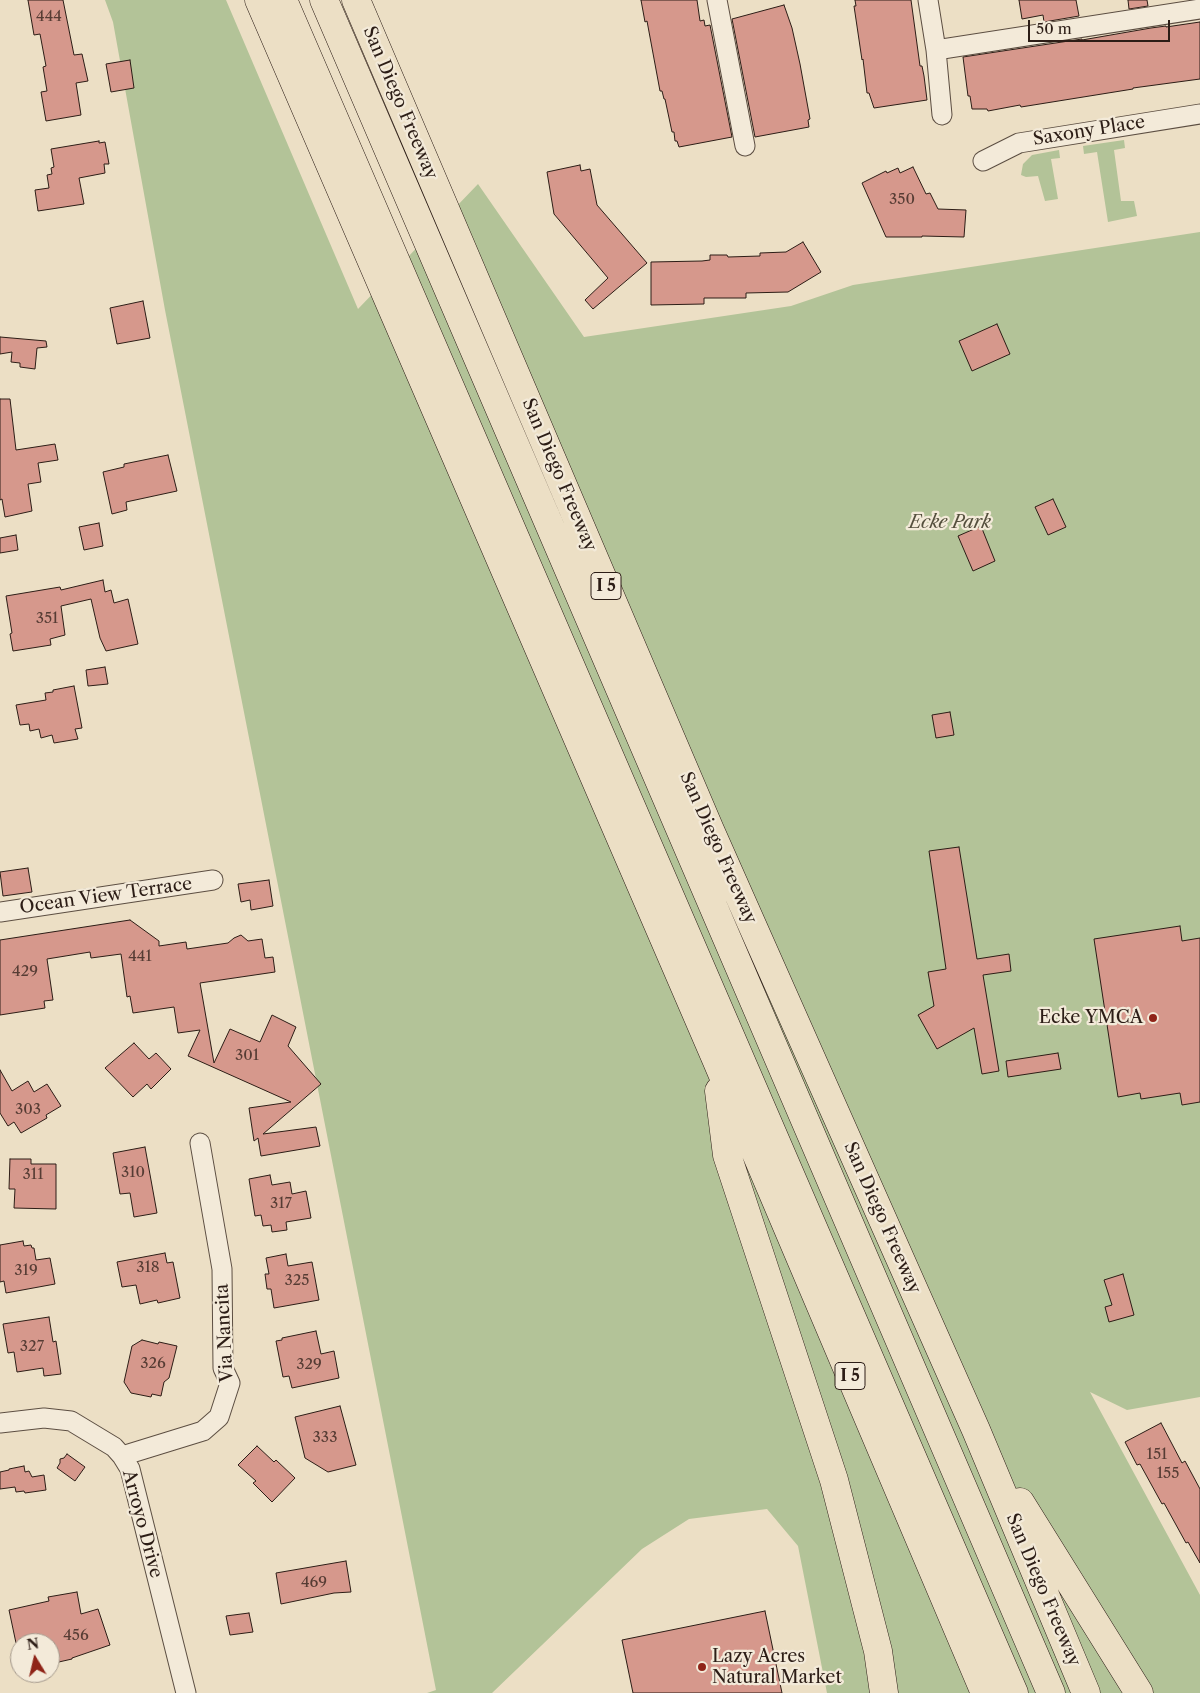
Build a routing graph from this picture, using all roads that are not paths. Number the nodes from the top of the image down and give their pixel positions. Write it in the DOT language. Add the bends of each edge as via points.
graph roads {
  1 [pos="259,0"];
  2 [pos="283,0"];
  3 [pos="324,0"];
  4 [pos="356,0"];
  5 [pos="717,0"];
  6 [pos="928,0"];
  7 [pos="1200,9"];
  8 [pos="936,50"];
  9 [pos="1200,114"];
  10 [pos="942,115"];
  11 [pos="745,146"];
  12 [pos="983,161"];
  13 [pos="213,880"];
  14 [pos="0,912"];
  15 [pos="716,1059"];
  16 [pos="200,1143"];
  17 [pos="0,1423"];
  18 [pos="976,1430"];
  19 [pos="122,1456"];
  20 [pos="186,1693"];
  21 [pos="884,1693"];
  22 [pos="985,1693"];
  23 [pos="1014,1693"];
  24 [pos="1051,1693"];
  25 [pos="1086,1693"];
  26 [pos="1139,1693"];
  1 -- 15 [label="highway, I 5"];
  2 -- 23 [label="highway"];
  3 -- 24 [label="highway"];
  4 -- 18 [label="highway, San Diego Freeway / I 5" via="710,830"];
  5 -- 11 [label="street"];
  6 -- 8 [label="street"];
  7 -- 8 [label="street"];
  8 -- 10 [label="street"];
  9 -- 12 [label="street, Saxony Place" via="1018,143"];
  13 -- 14 [label="street, Ocean View Terrace"];
  15 -- 21 [label="highway" via="727,1156 834,1480 878,1651"];
  15 -- 22 [label="highway, I 5"];
  16 -- 19 [label="street, Via Nancita" via="222,1269 223,1368 230,1383 219,1417 203,1432"];
  17 -- 19 [label="street, Arroyo Drive" via="44,1418 71,1421 114,1447"];
  18 -- 25 [label="highway, San Diego Freeway / I 5"];
  18 -- 26 [label="highway"];
  19 -- 20 [label="street, Arroyo Drive" via="130,1469"];
}
